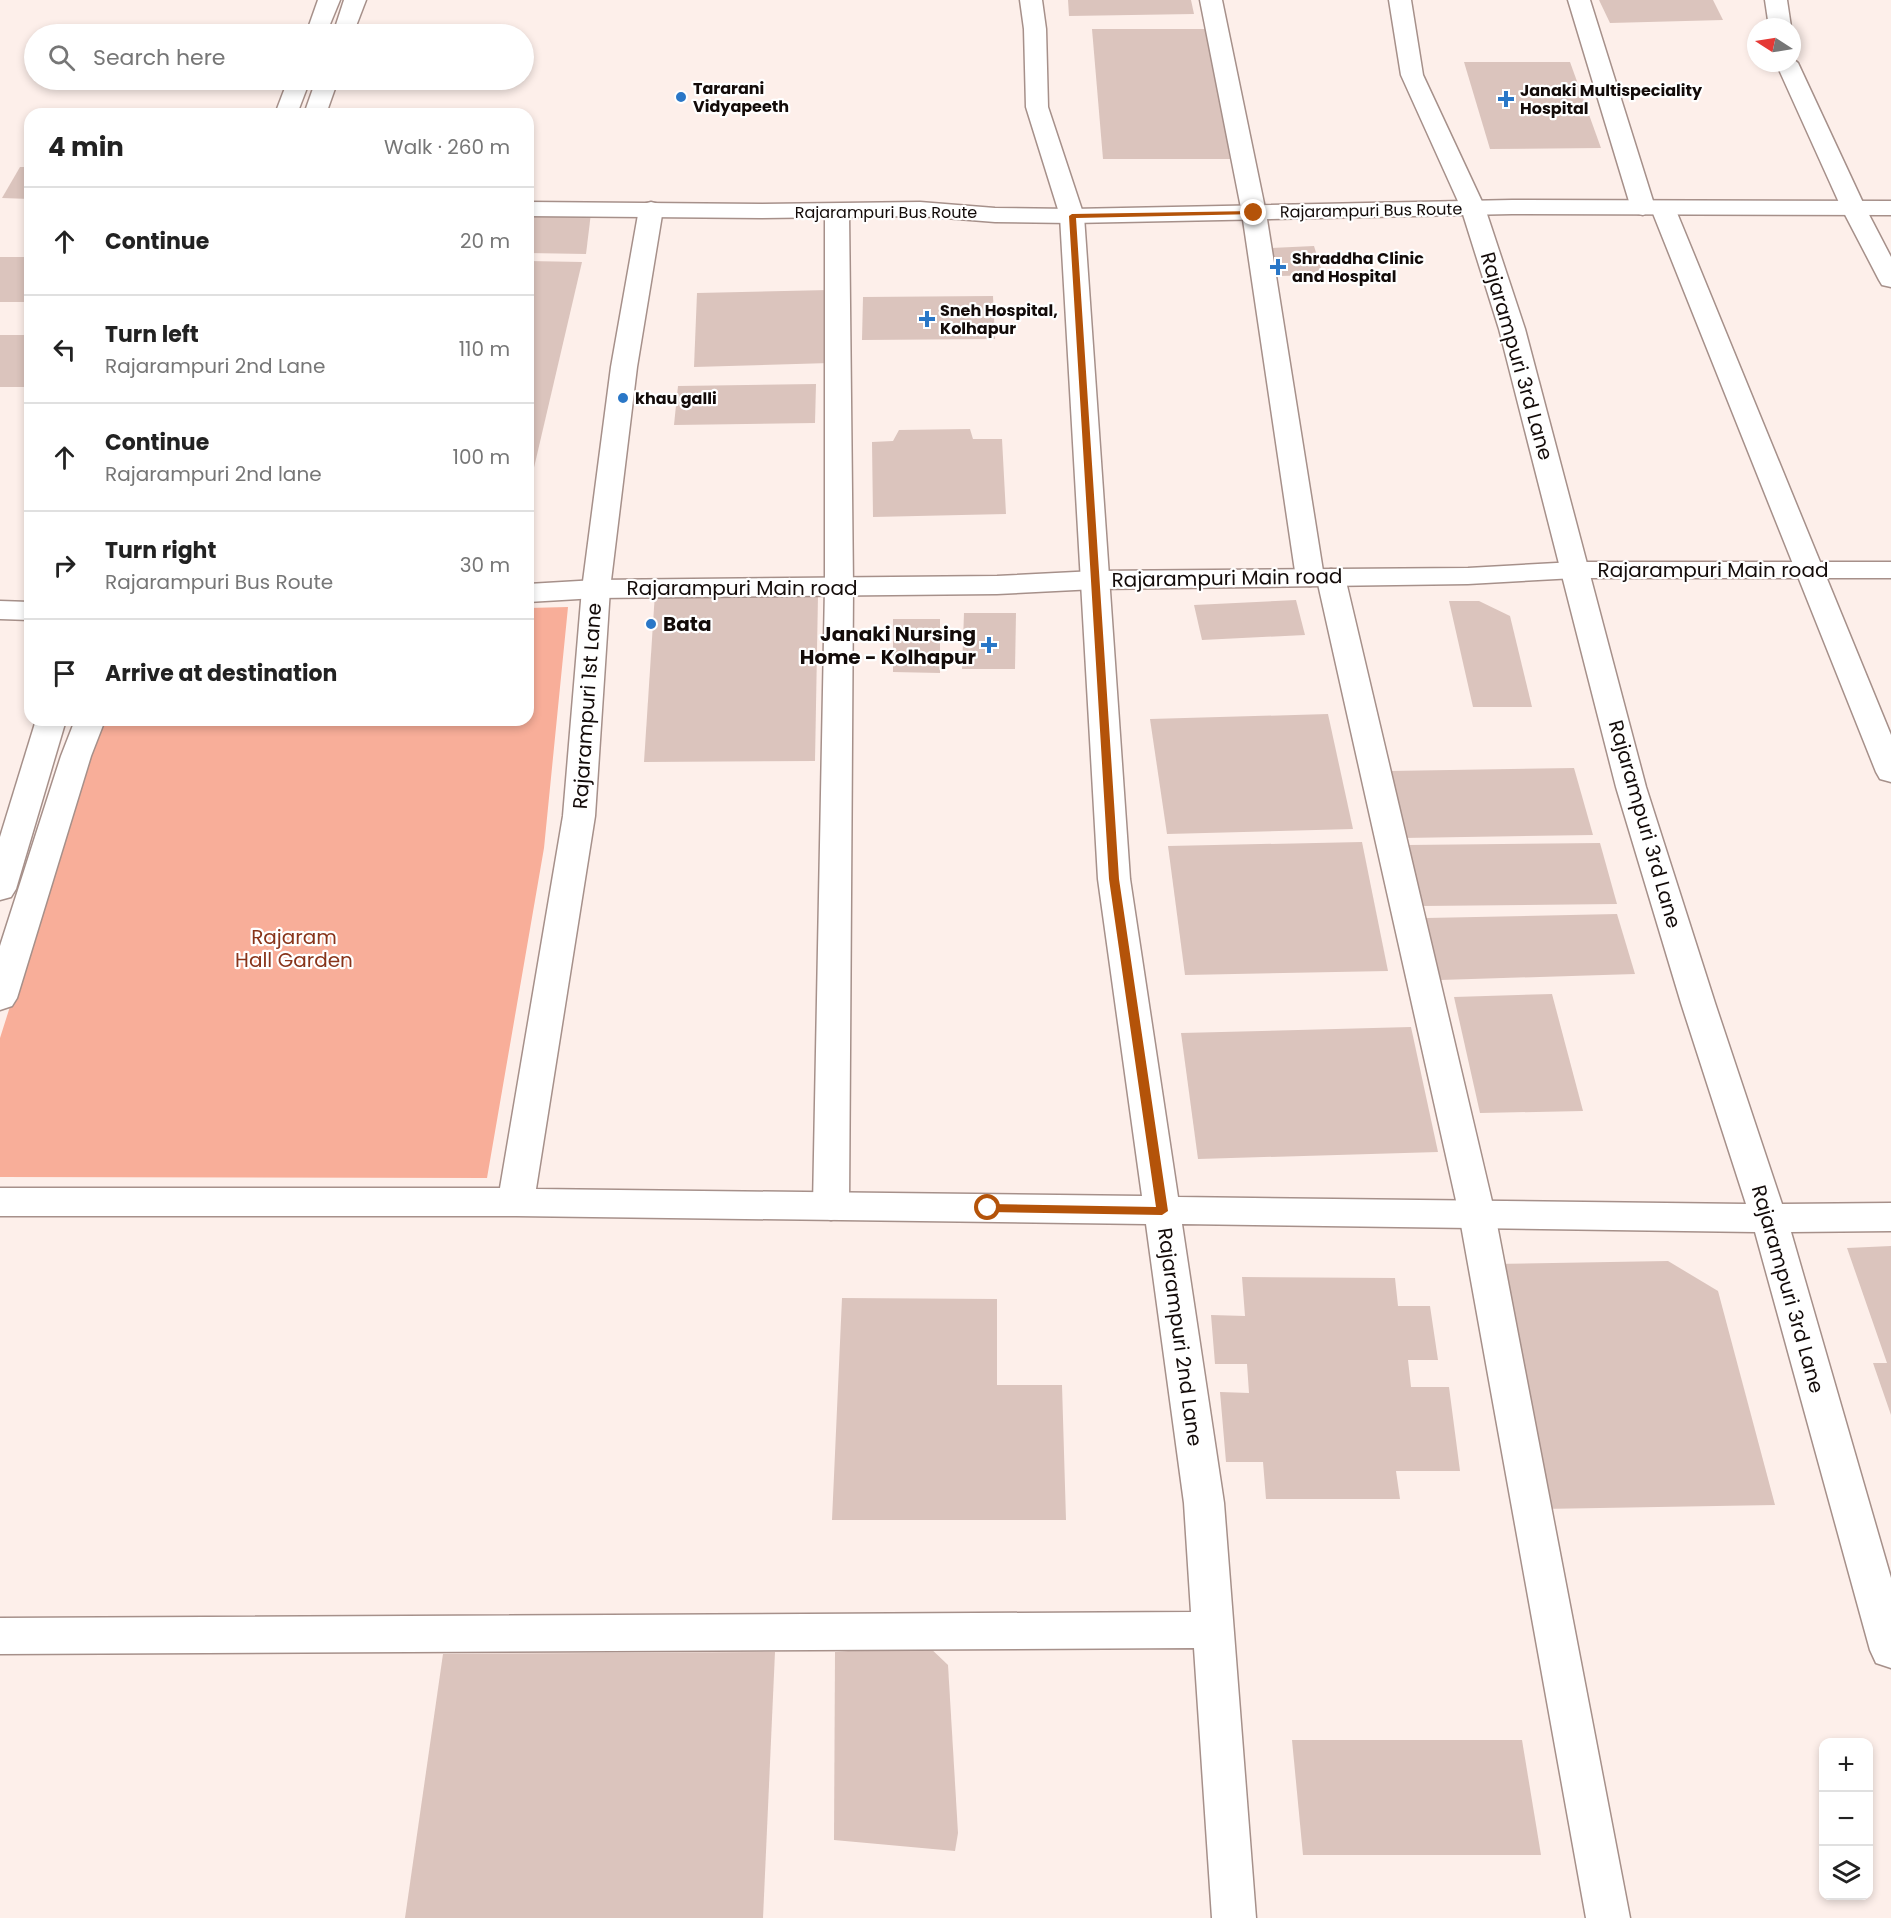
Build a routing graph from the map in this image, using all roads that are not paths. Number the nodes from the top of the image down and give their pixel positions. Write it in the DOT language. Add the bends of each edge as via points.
graph roads {
  1 [pos="329,0"];
  2 [pos="355,0"];
  3 [pos="1031,0"];
  4 [pos="1211,0"];
  5 [pos="1400,0"];
  6 [pos="1579,0"];
  7 [pos="1776,0"];
  8 [pos="1779,18"];
  9 [pos="320,24"];
  10 [pos="347,24"];
  11 [pos="1791,72"];
  12 [pos="295,90"];
  13 [pos="323,90"];
  14 [pos="288,108"];
  15 [pos="317,108"];
  16 [pos="1853,207"];
  17 [pos="1473,208"];
  18 [pos="1653,208"];
  19 [pos="1891,208"];
  20 [pos="534,209"];
  21 [pos="651,209"];
  22 [pos="837,211"];
  23 [pos="1254,213"];
  24 [pos="1072,216"];
  25 [pos="1891,280"];
  26 [pos="1808,569"];
  27 [pos="1575,570"];
  28 [pos="1891,570"];
  29 [pos="1320,577"];
  30 [pos="1095,580"];
  31 [pos="839,587"];
  32 [pos="596,589"];
  33 [pos="534,593"];
  34 [pos="0,610"];
  35 [pos="24,611"];
  36 [pos="49,726"];
  37 [pos="88,726"];
  38 [pos="1891,772"];
  39 [pos="0,889"];
  40 [pos="0,998"];
  41 [pos="0,1202"];
  42 [pos="516,1202"];
  43 [pos="831,1206"];
  44 [pos="1162,1211"];
  45 [pos="1478,1214"];
  46 [pos="1891,1217"];
  47 [pos="1769,1218"];
  48 [pos="1213,1630"];
  49 [pos="0,1636"];
  50 [pos="1891,1650"];
  51 [pos="1234,1918"];
  52 [pos="1608,1918"];
  1 -- 9 [label="street"];
  2 -- 10 [label="street"];
  3 -- 24 [label="street" via="1037,107"];
  4 -- 23 [label="street"];
  5 -- 17 [label="street, Rajarampuri 3rd Lane" via="1412,75"];
  6 -- 18 [label="street"];
  7 -- 8 [label="street"];
  11 -- 16 [label="street"];
  12 -- 14 [label="street"];
  13 -- 15 [label="street"];
  16 -- 18 [label="street, Rajarampuri Bus Route"];
  16 -- 19 [label="street, Rajarampuri Bus Route"];
  16 -- 25 [label="street"];
  17 -- 18 [label="street, Rajarampuri Bus Route"];
  17 -- 23 [label="street, Rajarampuri Bus Route"];
  17 -- 27 [label="street, Rajarampuri 3rd Lane" via="1512,329"];
  18 -- 26 [label="street"];
  20 -- 21 [label="street, Rajarampuri Bus Route"];
  21 -- 22 [label="street, Rajarampuri Bus Route"];
  21 -- 32 [label="street, Rajarampuri 1st Lane" via="624,367"];
  22 -- 24 [label="street, Rajarampuri Bus Route" via="920,209"];
  22 -- 31 [label="street"];
  23 -- 24 [label="street, Rajarampuri Bus Route"];
  23 -- 29 [label="street"];
  24 -- 30 [label="street"];
  26 -- 27 [label="street, Rajarampuri Main road"];
  26 -- 28 [label="street, Rajarampuri Main road"];
  26 -- 38 [label="street"];
  27 -- 29 [label="street, Rajarampuri Main road" via="1468,576"];
  27 -- 47 [label="street, Rajarampuri 3rd Lane" via="1631,787"];
  29 -- 30 [label="street, Rajarampuri Main road"];
  29 -- 45 [label="street"];
  30 -- 31 [label="street, Rajarampuri Main road"];
  30 -- 44 [label="street, Rajarampuri 2nd Lane" via="1114,879"];
  31 -- 32 [label="street, Rajarampuri Main road"];
  31 -- 43 [label="street"];
  32 -- 33 [label="street, Rajarampuri Main road"];
  32 -- 42 [label="street, Rajarampuri 1st Lane" via="579,816"];
  34 -- 35 [label="street"];
  36 -- 39 [label="street"];
  37 -- 40 [label="street"];
  41 -- 42 [label="street"];
  42 -- 43 [label="street"];
  43 -- 44 [label="street"];
  44 -- 45 [label="street"];
  44 -- 48 [label="street, Rajarampuri 2nd Lane" via="1204,1503"];
  45 -- 47 [label="street"];
  45 -- 52 [label="street"];
  46 -- 47 [label="street"];
  47 -- 50 [label="street, Rajarampuri 3rd Lane"];
  48 -- 49 [label="street"];
  48 -- 51 [label="street, Rajarampuri 2nd Lane"];
}
